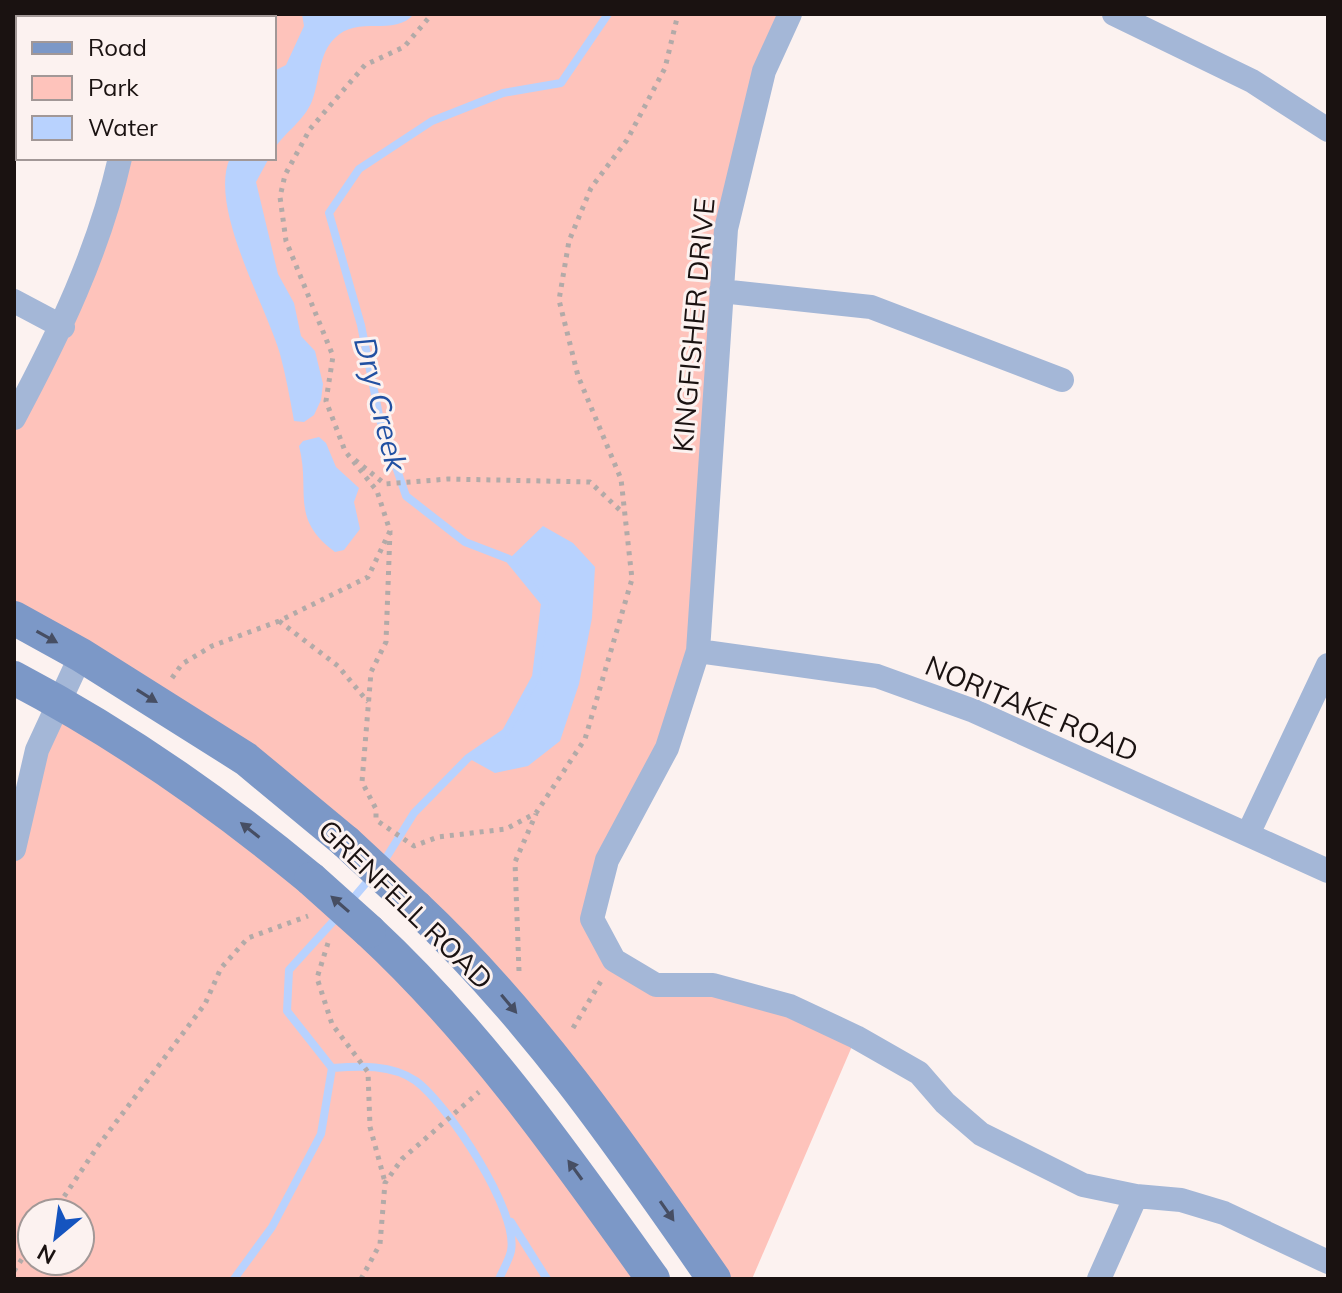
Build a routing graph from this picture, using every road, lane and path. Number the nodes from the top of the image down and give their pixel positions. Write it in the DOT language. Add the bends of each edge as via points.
graph roads {
  1 [pos="432,14"];
  2 [pos="678,14"];
  3 [pos="790,14"];
  4 [pos="1114,14"];
  5 [pos="1328,130"];
  6 [pos="120,160"];
  7 [pos="721,291"];
  8 [pos="14,301"];
  9 [pos="63,327"];
  10 [pos="1062,380"];
  11 [pos="14,418"];
  12 [pos="345,451"];
  13 [pos="623,513"];
  14 [pos="390,531"];
  15 [pos="14,618"];
  16 [pos="279,621"];
  17 [pos="698,651"];
  18 [pos="81,655"];
  19 [pos="1328,665"];
  20 [pos="14,678"];
  21 [pos="58,701"];
  22 [pos="369,703"];
  23 [pos="159,704"];
  24 [pos="536,813"];
  25 [pos="1248,834"];
  26 [pos="14,849"];
  27 [pos="1328,871"];
  28 [pos="310,915"];
  29 [pos="328,943"];
  30 [pos="614,960"];
  31 [pos="519,971"];
  32 [pos="573,1028"];
  33 [pos="480,1092"];
  34 [pos="385,1183"];
  35 [pos="1136,1196"];
  36 [pos="64,1197"];
  37 [pos="1328,1262"];
  38 [pos="361,1279"];
  39 [pos="653,1279"];
  40 [pos="714,1279"];
  41 [pos="1099,1279"];
  1 -- 12 [label="path" via="404,47 365,65 310,129 285,175 280,197 286,241 333,356 326,401"];
  2 -- 13 [label="path" via="665,68 627,140 591,188 569,241 559,300 578,376 621,479"];
  3 -- 7 [label="street, KINGFISHER DRIVE" via="761,85 726,229"];
  4 -- 5 [label="street" via="1252,81"];
  6 -- 9 [label="street" via="107,217"];
  7 -- 10 [label="street" via="871,307"];
  7 -- 17 [label="street, KINGFISHER DRIVE"];
  8 -- 9 [label="street"];
  9 -- 11 [label="street"];
  12 -- 13 [label="path" via="385,484 448,479 590,482"];
  12 -- 14 [label="path" via="377,491"];
  13 -- 24 [label="path" via="632,579 585,739"];
  14 -- 16 [label="path" via="368,577"];
  14 -- 22 [label="path" via="386,642 371,672"];
  15 -- 18 [label="main road, GRENFELL ROAD, one-way"];
  16 -- 22 [label="path" via="338,666"];
  16 -- 23 [label="path" via="212,646 182,664"];
  17 -- 25 [label="street, NORITAKE ROAD" via="877,676 974,711"];
  17 -- 30 [label="street, KINGFISHER DRIVE" via="667,748 607,860 592,919"];
  18 -- 21 [label="street"];
  18 -- 23 [label="main road, GRENFELL ROAD, one-way"];
  19 -- 25 [label="street"];
  20 -- 21 [label="main road, GRENFELL ROAD"];
  21 -- 26 [label="street" via="37,750"];
  39 -- 21 [label="main road, GRENFELL ROAD, one-way, bridge" via="477,1043 369,931 188,782"];
  22 -- 24 [label="path" via="362,782 376,820 414,846 438,837 506,829"];
  23 -- 40 [label="main road, GRENFELL ROAD, one-way, bridge" via="246,759 346,842 493,986 578,1085"];
  24 -- 31 [label="path" via="515,862"];
  25 -- 27 [label="street, NORITAKE ROAD"];
  28 -- 36 [label="path" via="248,938 221,968 205,1004"];
  29 -- 34 [label="path" via="317,978 332,1024 368,1072 370,1127"];
  30 -- 32 [label="path"];
  30 -- 35 [label="street" via="656,985 713,985 790,1006 919,1073 981,1134 1083,1185"];
  33 -- 34 [label="path" via="402,1159"];
  34 -- 38 [label="path" via="380,1244"];
  35 -- 37 [label="street" via="1181,1200 1224,1213"];
  35 -- 41 [label="street"];
}
